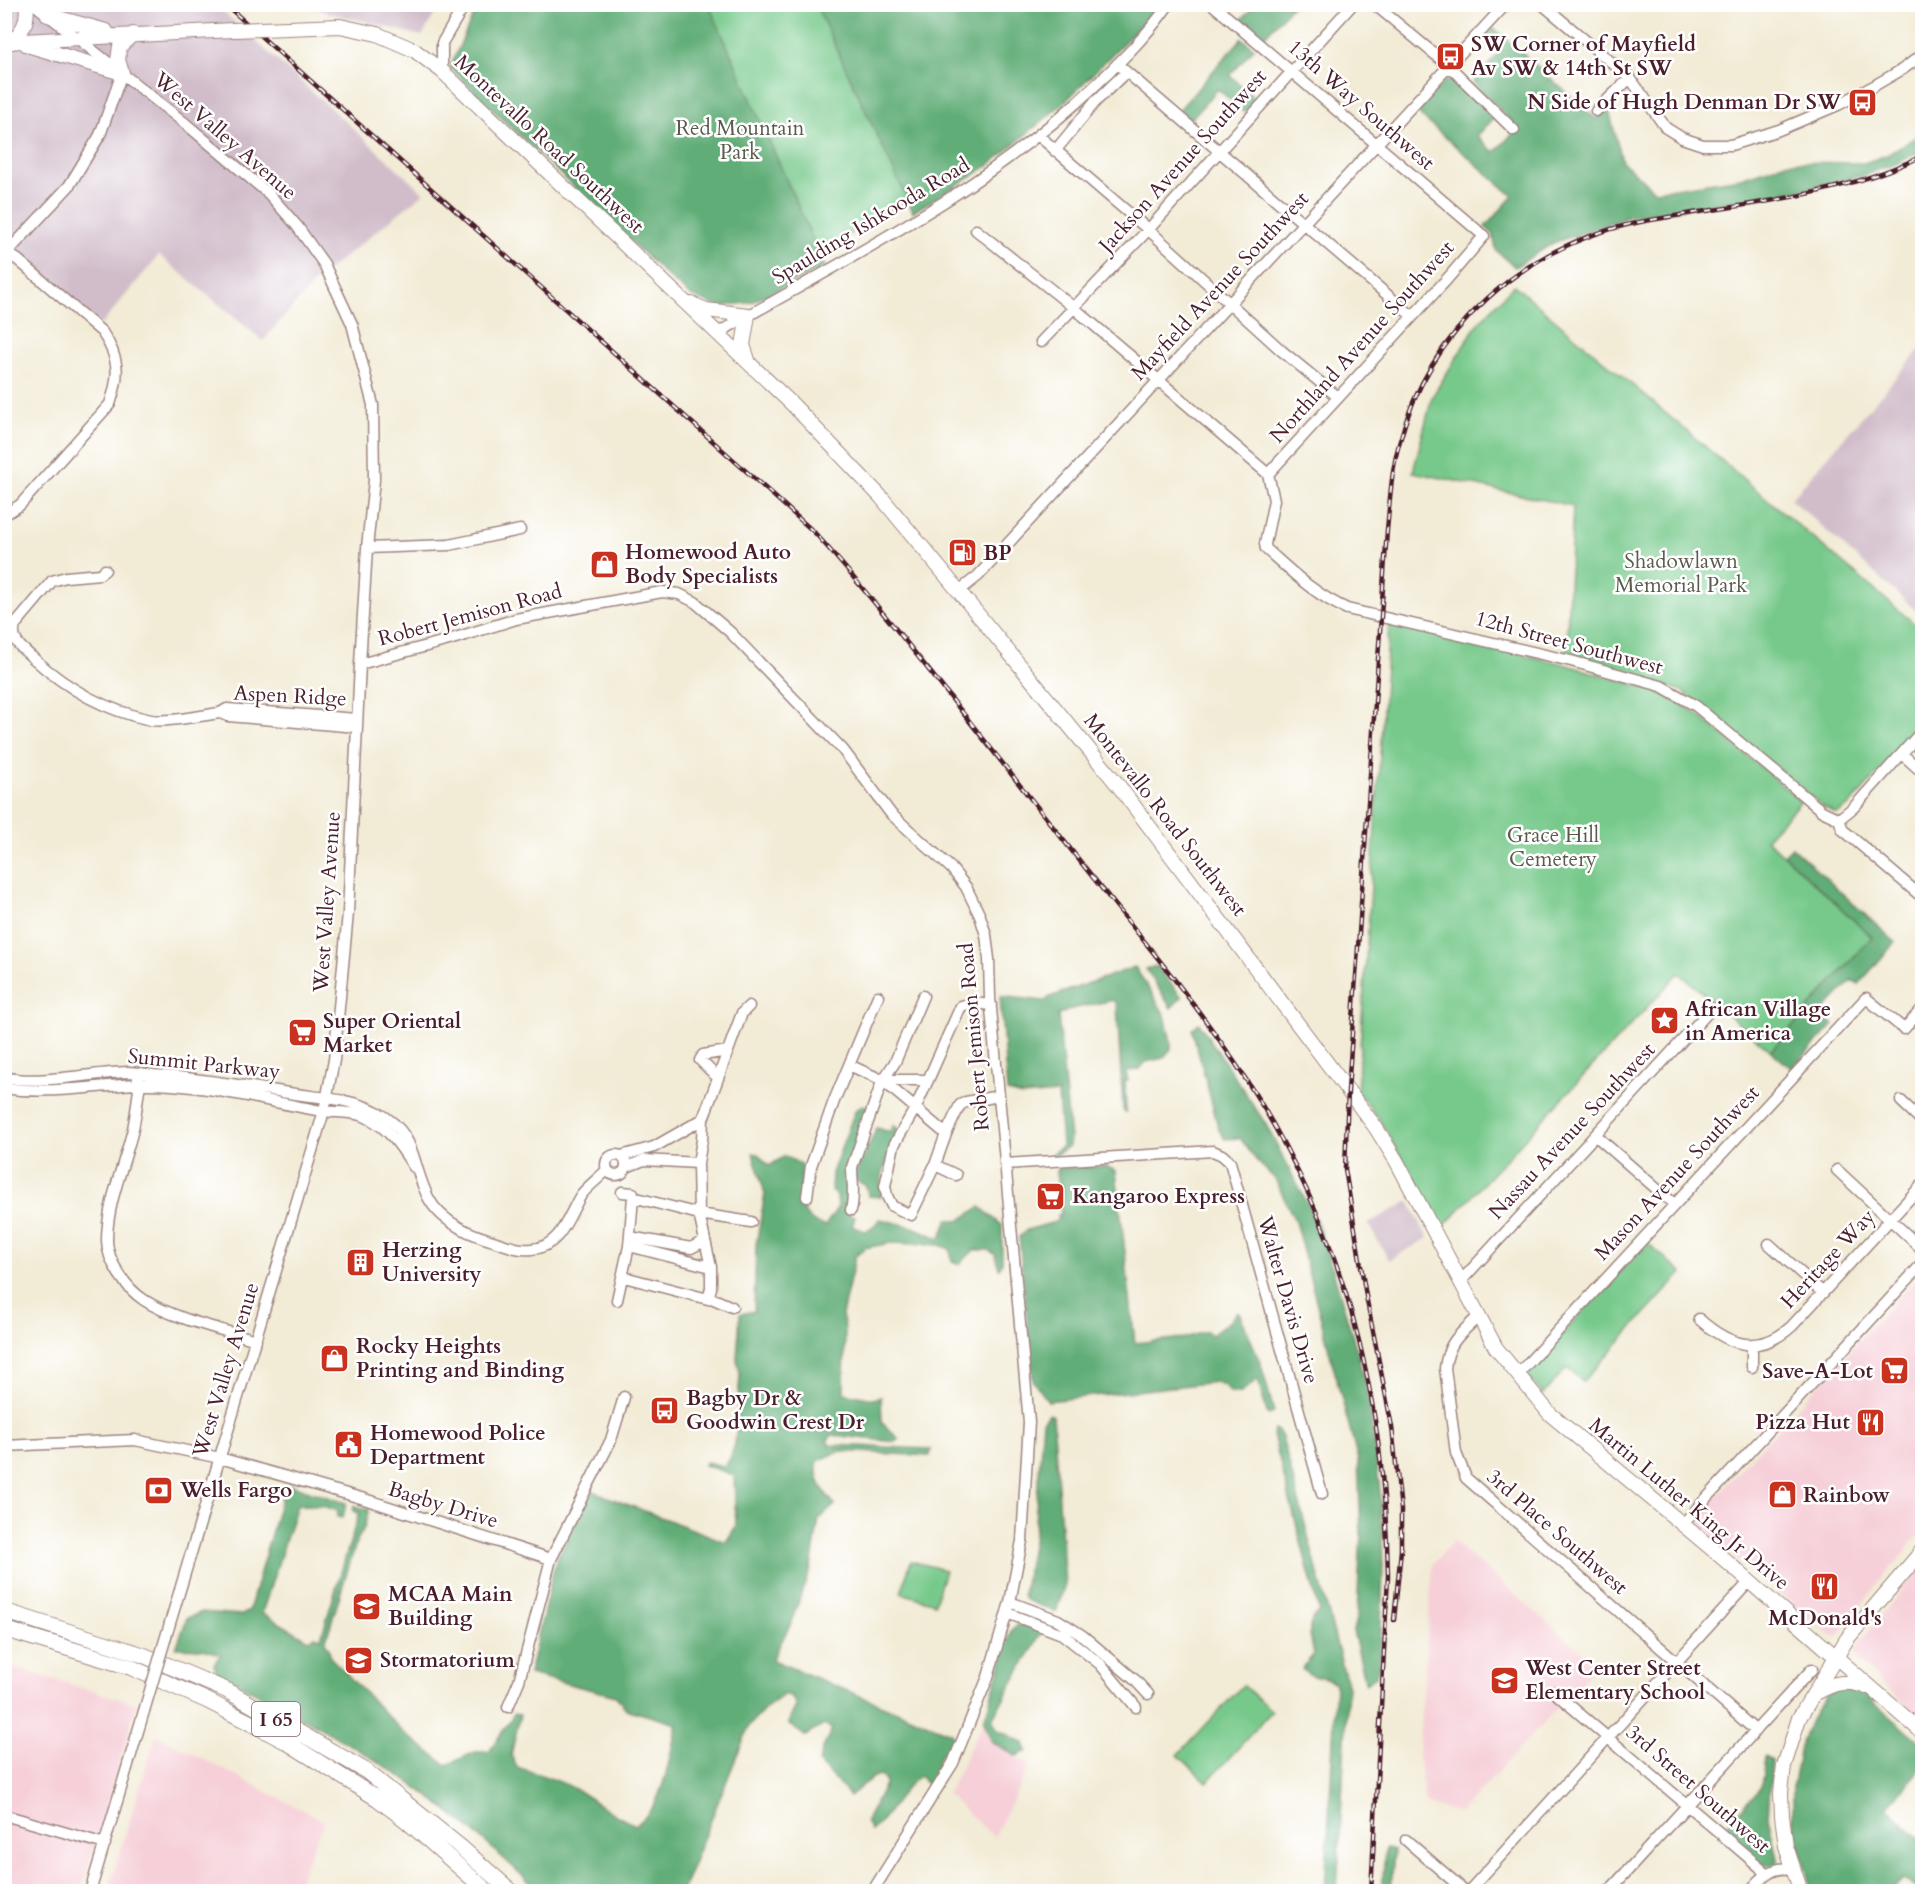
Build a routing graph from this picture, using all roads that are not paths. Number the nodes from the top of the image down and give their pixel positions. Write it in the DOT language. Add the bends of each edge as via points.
graph roads {
  1 [pos="26,4"];
  2 [pos="34,4"];
  3 [pos="465,4"];
  4 [pos="1169,4"];
  5 [pos="1212,4"];
  6 [pos="1353,4"];
  7 [pos="1374,4"];
  8 [pos="1506,4"];
  9 [pos="1542,4"];
  10 [pos="48,15"];
  11 [pos="126,35"];
  12 [pos="75,37"];
  13 [pos="9,42"];
  14 [pos="1923,55"];
  15 [pos="1449,66"];
  16 [pos="1121,68"];
  17 [pos="442,71"];
  18 [pos="1292,72"];
  19 [pos="122,74"];
  20 [pos="1630,78"];
  21 [pos="1596,111"];
  22 [pos="1514,130"];
  23 [pos="1039,136"];
  24 [pos="1376,144"];
  25 [pos="1055,151"];
  26 [pos="1218,151"];
  27 [pos="1304,224"];
  28 [pos="976,230"];
  29 [pos="1148,230"];
  30 [pos="1484,236"];
  31 [pos="6,254"];
  32 [pos="686,302"];
  33 [pos="1231,303"];
  34 [pos="1072,308"];
  35 [pos="748,315"];
  36 [pos="1412,316"];
  37 [pos="718,333"];
  38 [pos="1041,342"];
  39 [pos="749,362"];
  40 [pos="1159,380"];
  41 [pos="1338,397"];
  42 [pos="1268,474"];
  43 [pos="4,515"];
  44 [pos="520,530"];
  45 [pos="367,548"];
  46 [pos="105,570"];
  47 [pos="959,591"];
  48 [pos="360,664"];
  49 [pos="357,723"];
  50 [pos="1923,731"];
  51 [pos="1902,754"];
  52 [pos="1923,772"];
  53 [pos="1839,819"];
  54 [pos="1923,897"];
  55 [pos="878,996"];
  56 [pos="923,996"];
  57 [pos="991,1005"];
  58 [pos="748,1006"];
  59 [pos="1712,1008"];
  60 [pos="1923,1009"];
  61 [pos="728,1051"];
  62 [pos="849,1065"];
  63 [pos="4,1077"];
  64 [pos="718,1078"];
  65 [pos="138,1079"];
  66 [pos="882,1080"];
  67 [pos="927,1080"];
  68 [pos="4,1088"];
  69 [pos="999,1096"];
  70 [pos="327,1098"];
  71 [pos="1901,1101"];
  72 [pos="916,1107"];
  73 [pos="324,1111"];
  74 [pos="703,1119"];
  75 [pos="1923,1121"];
  76 [pos="946,1134"];
  77 [pos="1595,1135"];
  78 [pos="621,1156"];
  79 [pos="698,1162"];
  80 [pos="1005,1164"];
  81 [pos="935,1165"];
  82 [pos="627,1167"];
  83 [pos="607,1170"];
  84 [pos="1837,1170"];
  85 [pos="956,1175"];
  86 [pos="420,1178"];
  87 [pos="1923,1185"];
  88 [pos="622,1192"];
  89 [pos="633,1197"];
  90 [pos="807,1197"];
  91 [pos="1674,1204"];
  92 [pos="850,1210"];
  93 [pos="699,1214"];
  94 [pos="1890,1220"];
  95 [pos="752,1222"];
  96 [pos="630,1241"];
  97 [pos="704,1241"];
  98 [pos="1769,1244"];
  99 [pos="1923,1249"];
  100 [pos="1923,1264"];
  101 [pos="711,1268"];
  102 [pos="624,1277"];
  103 [pos="1461,1281"];
  104 [pos="1823,1293"];
  105 [pos="709,1296"];
  106 [pos="617,1300"];
  107 [pos="732,1307"];
  108 [pos="1478,1317"];
  109 [pos="1699,1319"];
  110 [pos="256,1340"];
  111 [pos="1752,1345"];
  112 [pos="1752,1366"];
  113 [pos="1516,1375"];
  114 [pos="624,1397"];
  115 [pos="4,1446"];
  116 [pos="220,1458"];
  117 [pos="1322,1494"];
  118 [pos="1682,1525"];
  119 [pos="1923,1551"];
  120 [pos="551,1559"];
  121 [pos="1749,1582"];
  122 [pos="1010,1602"];
  123 [pos="4,1611"];
  124 [pos="1007,1613"];
  125 [pos="4,1629"];
  126 [pos="1837,1658"];
  127 [pos="1678,1662"];
  128 [pos="1812,1669"];
  129 [pos="1874,1690"];
  130 [pos="1554,1692"];
  131 [pos="1149,1694"];
  132 [pos="1814,1694"];
  133 [pos="508,1707"];
  134 [pos="1136,1707"];
  135 [pos="1756,1731"];
  136 [pos="1923,1732"];
  137 [pos="1608,1737"];
  138 [pos="1687,1805"];
  139 [pos="4,1815"];
  140 [pos="1406,1840"];
  141 [pos="105,1844"];
  142 [pos="1793,1870"];
  143 [pos="1768,1874"];
  144 [pos="90,1892"];
  145 [pos="488,1892"];
  146 [pos="512,1892"];
  147 [pos="872,1892"];
  148 [pos="1467,1892"];
  149 [pos="1608,1892"];
  150 [pos="1749,1892"];
  151 [pos="1801,1892"];
  1 -- 13 [label="main road" via="24,28"];
  2 -- 10 [label="street, West Valley Avenue"];
  3 -- 17 [label="street" via="442,43"];
  4 -- 16 [label="street"];
  5 -- 18 [label="street, 13th Way Southwest"];
  6 -- 18 [label="street, Jackson Avenue Southwest"];
  7 -- 15 [label="street"];
  8 -- 15 [label="street, Mayfield Avenue Southwest"];
  9 -- 20 [label="street"];
  10 -- 11 [label="main road"];
  10 -- 12 [label="street, West Valley Avenue"];
  11 -- 12 [label="main road, Montevallo Road Southwest"];
  11 -- 17 [label="main road, Montevallo Road Southwest, bridge" via="340,26 377,34 414,50"];
  11 -- 19 [label="main road" via="118,53"];
  12 -- 13 [label="main road, Montevallo Road Southwest"];
  12 -- 19 [label="street, West Valley Avenue"];
  13 -- 19 [label="main road" via="38,47"];
  14 -- 20 [label="street" via="1838,105 1779,130 1724,146 1703,145 1672,133 1659,121"];
  15 -- 22 [label="street"];
  15 -- 24 [label="street, Mayfield Avenue Southwest"];
  16 -- 23 [label="street, Spaulding Ishkooda Road"];
  16 -- 25 [label="street"];
  16 -- 26 [label="street"];
  17 -- 32 [label="main road, Montevallo Road Southwest"];
  18 -- 24 [label="street, 13th Way Southwest"];
  18 -- 26 [label="street, Jackson Avenue Southwest"];
  19 -- 31 [label="street" via="100,135 69,186"];
  19 -- 45 [label="street, West Valley Avenue" via="269,194 324,264 352,324 373,405 374,480"];
  20 -- 21 [label="street"];
  23 -- 25 [label="street"];
  23 -- 35 [label="street, Spaulding Ishkooda Road" via="988,174 850,260"];
  24 -- 27 [label="street, Mayfield Avenue Southwest"];
  24 -- 30 [label="street, 13th Way Southwest"];
  25 -- 29 [label="street"];
  26 -- 27 [label="street"];
  26 -- 29 [label="street, Jackson Avenue Southwest"];
  27 -- 33 [label="street, Mayfield Avenue Southwest"];
  27 -- 36 [label="street"];
  28 -- 34 [label="street"];
  29 -- 33 [label="street"];
  29 -- 34 [label="street, Jackson Avenue Southwest"];
  30 -- 36 [label="street, Northland Avenue Southwest"];
  31 -- 43 [label="street" via="102,332 111,345 117,384 110,404 20,505"];
  32 -- 35 [label="main road" via="706,310"];
  32 -- 37 [label="main road, Montevallo Road Southwest"];
  33 -- 40 [label="street, Mayfield Avenue Southwest"];
  33 -- 41 [label="street"];
  34 -- 38 [label="street, Jackson Avenue Southwest"];
  34 -- 40 [label="street"];
  35 -- 37 [label="street, Spaulding Ishkooda Road"];
  35 -- 39 [label="main road" via="743,345"];
  36 -- 41 [label="street, Northland Avenue Southwest"];
  37 -- 39 [label="main road, Montevallo Road Southwest"];
  39 -- 47 [label="main road, Montevallo Road Southwest" via="881,498"];
  40 -- 42 [label="street"];
  40 -- 47 [label="street, Mayfield Avenue Southwest" via="978,576"];
  41 -- 42 [label="street, Northland Avenue Southwest"];
  42 -- 53 [label="street, 12th Street Southwest" via="1274,500 1266,549 1326,600 1347,609 1661,686 1696,706 1822,811"];
  44 -- 45 [label="street" via="449,545"];
  45 -- 48 [label="street, West Valley Avenue"];
  46 -- 49 [label="street, Aspen Ridge" via="52,581 13,632 15,641 51,674 92,699 154,721 227,709 244,714"];
  47 -- 103 [label="main road, Montevallo Road Southwest" via="1118,785 1376,1128"];
  48 -- 49 [label="street, West Valley Avenue"];
  48 -- 57 [label="street, Robert Jemison Road" via="516,618 585,605 662,592 680,594 695,602 730,632 836,743 891,814 951,868 966,887 986,934"];
  49 -- 70 [label="street, West Valley Avenue" via="348,913"];
  50 -- 51 [label="street"];
  51 -- 52 [label="street"];
  51 -- 53 [label="street"];
  53 -- 54 [label="street, 12th Street Southwest" via="1843,830"];
  55 -- 62 [label="street"];
  56 -- 66 [label="street" via="895,1062"];
  57 -- 67 [label="street" via="962,1006"];
  57 -- 69 [label="street, Robert Jemison Road"];
  58 -- 61 [label="street"];
  59 -- 77 [label="street, Nassau Avenue Southwest"];
  60 -- 91 [label="street, Mason Avenue Southwest" via="1904,1029 1866,998"];
  61 -- 64 [label="street"];
  61 -- 64 [label="street" via="703,1055 700,1060"];
  62 -- 66 [label="street"];
  62 -- 90 [label="street" via="811,1166"];
  63 -- 65 [label="street, Summit Parkway" via="27,1080 130,1072"];
  64 -- 74 [label="street"];
  65 -- 68 [label="street, Summit Parkway" via="48,1090"];
  65 -- 70 [label="street, Summit Parkway" via="189,1077"];
  65 -- 73 [label="street, Summit Parkway"];
  65 -- 110 [label="street" via="132,1131 110,1213 107,1242 112,1260 133,1291 164,1311"];
  66 -- 67 [label="street"];
  66 -- 72 [label="street"];
  66 -- 92 [label="street" via="852,1167 854,1190"];
  67 -- 72 [label="street"];
  69 -- 76 [label="street, Robert Jemison Road" via="960,1105"];
  69 -- 80 [label="street, Robert Jemison Road"];
  70 -- 73 [label="street, West Valley Avenue"];
  70 -- 86 [label="street, Summit Parkway" via="365,1106 391,1121 406,1137"];
  71 -- 75 [label="street"];
  72 -- 76 [label="street"];
  72 -- 81 [label="street, Robert Jemison Road" via="894,1145 885,1186 892,1206 911,1215"];
  73 -- 86 [label="street, Summit Parkway" via="365,1116 381,1126 396,1139"];
  73 -- 110 [label="street, West Valley Avenue"];
  74 -- 78 [label="street" via="654,1147"];
  74 -- 79 [label="street"];
  76 -- 81 [label="street, Robert Jemison Road"];
  77 -- 91 [label="street"];
  77 -- 103 [label="street, Nassau Avenue Southwest"];
  78 -- 82 [label="street"];
  78 -- 83 [label="street" via="609,1158"];
  79 -- 82 [label="street" via="644,1160"];
  79 -- 93 [label="street"];
  80 -- 117 [label="street, Walter Davis Drive" via="1214,1151 1230,1162"];
  80 -- 122 [label="street, Robert Jemison Road" via="1029,1422 1023,1541"];
  81 -- 85 [label="street"];
  82 -- 83 [label="street" via="618,1176"];
  83 -- 86 [label="street" via="582,1194 554,1241 533,1250 480,1237 452,1224 430,1201"];
  84 -- 94 [label="street"];
  87 -- 94 [label="street, Heritage Way"];
  88 -- 89 [label="street" via="633,1193"];
  89 -- 93 [label="street"];
  89 -- 96 [label="street"];
  91 -- 113 [label="street, Mason Avenue Southwest"];
  93 -- 95 [label="street"];
  93 -- 97 [label="street"];
  94 -- 99 [label="street"];
  94 -- 104 [label="street, Heritage Way"];
  96 -- 97 [label="street" via="691,1248"];
  96 -- 101 [label="street"];
  96 -- 102 [label="street"];
  97 -- 101 [label="street"];
  98 -- 104 [label="street"];
  100 -- 118 [label="street"];
  101 -- 105 [label="street"];
  102 -- 105 [label="street" via="708,1299"];
  102 -- 106 [label="street"];
  103 -- 108 [label="main road, Martin Luther King Jr Drive"];
  104 -- 111 [label="street, Heritage Way" via="1787,1331 1773,1340"];
  105 -- 107 [label="street"];
  108 -- 113 [label="main road, Martin Luther King Jr Drive"];
  108 -- 127 [label="street, 3rd Place Southwest" via="1452,1342 1445,1368 1456,1453 1466,1478"];
  109 -- 111 [label="street" via="1733,1342"];
  110 -- 116 [label="street, West Valley Avenue"];
  111 -- 112 [label="street"];
  113 -- 118 [label="main road, Martin Luther King Jr Drive" via="1550,1414"];
  114 -- 120 [label="street" via="611,1440"];
  115 -- 116 [label="street, Bagby Drive" via="135,1440"];
  116 -- 120 [label="street, Bagby Drive"];
  116 -- 141 [label="street, West Valley Avenue, bridge"];
  118 -- 121 [label="main road, Martin Luther King Jr Drive"];
  119 -- 126 [label="main road" via="1846,1639"];
  120 -- 133 [label="street" via="519,1681"];
  121 -- 126 [label="main road, Martin Luther King Jr Drive"];
  121 -- 127 [label="street"];
  122 -- 124 [label="street, Robert Jemison Road"];
  122 -- 131 [label="street" via="1058,1620 1083,1636"];
  123 -- 146 [label="highway, I 65" via="143,1655 226,1690 366,1771"];
  124 -- 134 [label="street" via="1062,1634 1100,1664"];
  124 -- 147 [label="street, Robert Jemison Road" via="988,1677 953,1764"];
  125 -- 145 [label="highway, I 65" via="130,1667 285,1741 378,1799"];
  126 -- 129 [label="main road, Martin Luther King Jr Drive"];
  126 -- 132 [label="main road"];
  127 -- 135 [label="street, 3rd Place Southwest"];
  127 -- 137 [label="street"];
  128 -- 135 [label="street"];
  129 -- 132 [label="main road" via="1850,1682 1828,1686"];
  129 -- 136 [label="main road, Martin Luther King Jr Drive"];
  130 -- 137 [label="street, 3rd Street Southwest"];
  132 -- 142 [label="main road" via="1799,1718 1780,1793"];
  135 -- 138 [label="street"];
  137 -- 138 [label="street, 3rd Street Southwest"];
  137 -- 148 [label="street"];
  138 -- 143 [label="street, 3rd Street Southwest"];
  138 -- 149 [label="street"];
  139 -- 141 [label="street"];
  140 -- 148 [label="street"];
  141 -- 144 [label="street, West Valley Avenue"];
  142 -- 143 [label="street, 3rd Street Southwest" via="1777,1868"];
  142 -- 151 [label="main road"];
  143 -- 150 [label="street"];
}
